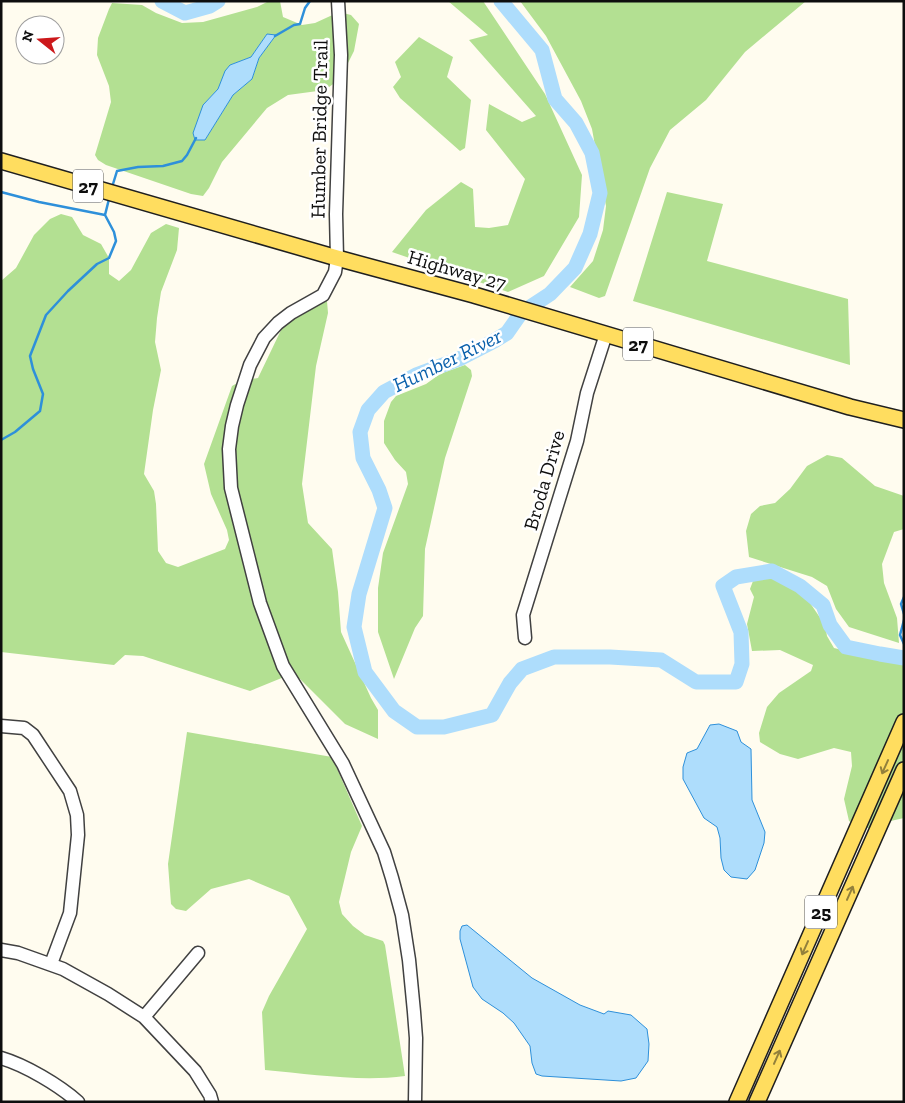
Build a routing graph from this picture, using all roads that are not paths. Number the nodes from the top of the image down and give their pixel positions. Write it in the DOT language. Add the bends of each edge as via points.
graph roads {
  1 [pos="338,1"];
  2 [pos="1,161"];
  3 [pos="337,258"];
  4 [pos="606,334"];
  5 [pos="903,421"];
  6 [pos="524,638"];
  7 [pos="904,722"];
  8 [pos="1,726"];
  9 [pos="904,770"];
  10 [pos="1,950"];
  11 [pos="198,953"];
  12 [pos="51,964"];
  13 [pos="144,1017"];
  14 [pos="1,1058"];
  15 [pos="78,1102"];
  16 [pos="212,1102"];
  17 [pos="415,1102"];
  18 [pos="737,1102"];
  19 [pos="757,1102"];
  1 -- 3 [label="street, Humber Bridge Trail" via="341,54"];
  2 -- 3 [label="main road, Highway 27 / 27"];
  3 -- 4 [label="main road, Highway 27 / 27"];
  3 -- 17 [label="street, Humber Bridge Trail" via="335,272 323,295 278,323 264,338 250,365 232,426 229,449 231,488 260,602 283,666 343,764 384,852 392,878 409,960 415,1029"];
  4 -- 5 [label="main road, Highway 27 / 27"];
  4 -- 6 [label="street, Broda Drive" via="523,615"];
  7 -- 18 [label="main road, 25, one-way"];
  8 -- 12 [label="street" via="24,728 34,735 70,791 77,814 70,913"];
  19 -- 9 [label="main road, 25, one-way"];
  10 -- 12 [label="street"];
  11 -- 13 [label="street"];
  12 -- 13 [label="street"];
  13 -- 16 [label="street" via="195,1071"];
  14 -- 15 [label="street" via="25,1068"];
}
